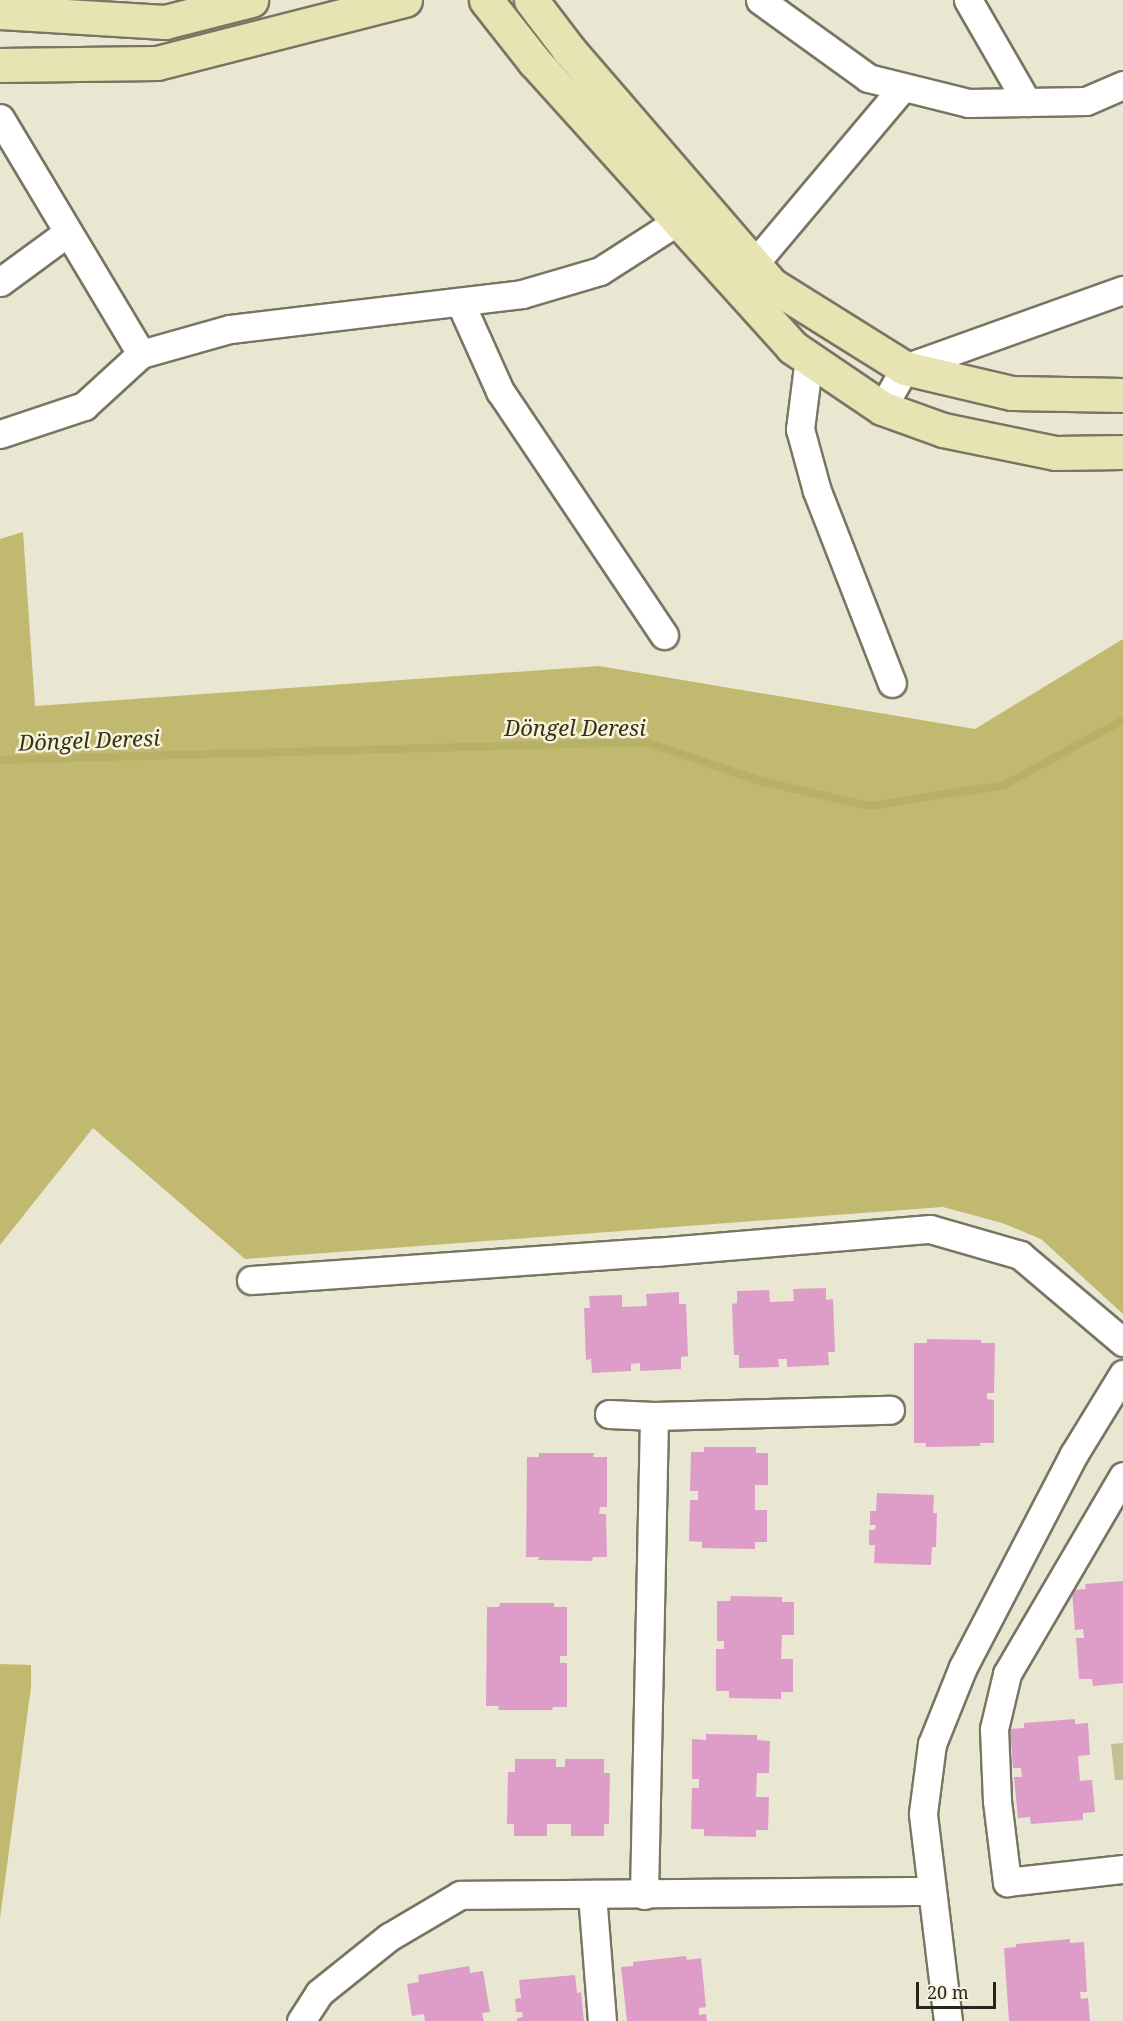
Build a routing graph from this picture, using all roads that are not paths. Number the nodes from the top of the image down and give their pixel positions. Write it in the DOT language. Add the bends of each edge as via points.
graph roads {
  1 [pos="251,0"];
  2 [pos="405,0"];
  3 [pos="486,0"];
  4 [pos="531,0"];
  5 [pos="760,0"];
  6 [pos="968,0"];
  7 [pos="0,12"];
  8 [pos="0,65"];
  9 [pos="1123,85"];
  10 [pos="903,87"];
  11 [pos="1027,102"];
  12 [pos="0,118"];
  13 [pos="693,216"];
  14 [pos="68,232"];
  15 [pos="754,264"];
  16 [pos="0,282"];
  17 [pos="1123,290"];
  18 [pos="460,302"];
  19 [pos="141,354"];
  20 [pos="809,358"];
  21 [pos="905,368"];
  22 [pos="1123,396"];
  23 [pos="882,408"];
  24 [pos="0,434"];
  25 [pos="1123,452"];
  26 [pos="664,635"];
  27 [pos="892,683"];
  28 [pos="251,1280"];
  29 [pos="1123,1342"];
  30 [pos="1123,1374"];
  31 [pos="890,1410"];
  32 [pos="609,1414"];
  33 [pos="654,1416"];
  34 [pos="1123,1476"];
  35 [pos="1113,1518"];
  36 [pos="1122,1875"];
  37 [pos="931,1891"];
  38 [pos="592,1894"];
  39 [pos="644,1895"];
  40 [pos="301,2021"];
  41 [pos="602,2021"];
  42 [pos="948,2021"];
  1 -- 7 [label="main road" via="165,22"];
  2 -- 8 [label="main road" via="157,63"];
  3 -- 13 [label="main road" via="534,61"];
  4 -- 13 [label="main road"];
  5 -- 10 [label="street" via="868,78"];
  6 -- 11 [label="street"];
  9 -- 11 [label="street" via="1086,101"];
  10 -- 11 [label="street" via="968,103"];
  10 -- 15 [label="street"];
  12 -- 14 [label="street"];
  13 -- 15 [label="main road"];
  13 -- 18 [label="street" via="600,271 522,294"];
  13 -- 20 [label="main road" via="792,346"];
  14 -- 16 [label="street"];
  14 -- 19 [label="street"];
  15 -- 21 [label="main road" via="772,285"];
  17 -- 21 [label="street"];
  18 -- 19 [label="street" via="230,329"];
  18 -- 26 [label="street" via="500,391"];
  19 -- 24 [label="street" via="84,406"];
  20 -- 23 [label="main road"];
  20 -- 27 [label="street" via="800,429 817,491"];
  21 -- 22 [label="main road" via="1012,393"];
  21 -- 23 [label="street"];
  23 -- 25 [label="main road" via="943,430 1055,453"];
  28 -- 29 [label="street" via="930,1229 1020,1255"];
  30 -- 37 [label="street" via="1074,1454 974,1646 932,1744 923,1813"];
  31 -- 33 [label="street"];
  32 -- 33 [label="street"];
  33 -- 39 [label="street"];
  34 -- 35 [label="street"];
  35 -- 36 [label="street" via="1007,1674 994,1729 997,1801 1007,1882"];
  37 -- 39 [label="street"];
  37 -- 42 [label="street"];
  38 -- 39 [label="street"];
  38 -- 40 [label="street" via="460,1895 389,1937 319,1993"];
  38 -- 41 [label="street"];
}
